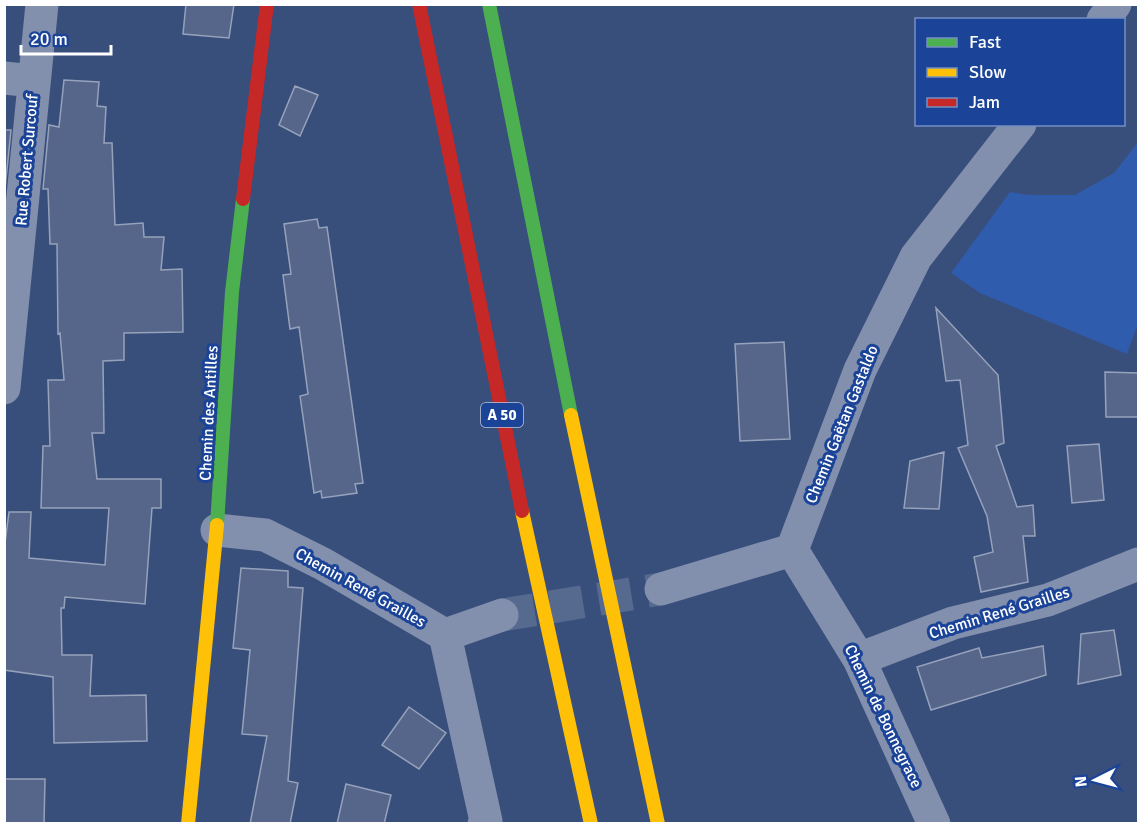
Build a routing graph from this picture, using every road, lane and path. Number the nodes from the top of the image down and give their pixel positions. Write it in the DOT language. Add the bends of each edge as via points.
graph roads {
  1 [pos="42,4"];
  2 [pos="267,4"];
  3 [pos="414,4"];
  4 [pos="419,4"];
  5 [pos="489,4"];
  6 [pos="1115,4"];
  7 [pos="1104,18"];
  8 [pos="428,54"];
  9 [pos="19,80"];
  10 [pos="1018,126"];
  11 [pos="4,388"];
  12 [pos="218,530"];
  13 [pos="792,550"];
  14 [pos="1138,564"];
  15 [pos="662,589"];
  16 [pos="502,615"];
  17 [pos="445,635"];
  18 [pos="859,659"];
  19 [pos="188,824"];
  20 [pos="484,824"];
  21 [pos="591,824"];
  22 [pos="658,824"];
  23 [pos="934,824"];
  1 -- 9 [label="street, Rue Robert Surcouf"];
  2 -- 12 [label="main road, Chemin des Antilles" via="232,292"];
  3 -- 8 [label="main road"];
  4 -- 8 [label="main road, A 50"];
  5 -- 22 [label="main road" via="556,345"];
  6 -- 7 [label="street"];
  8 -- 21 [label="main road, A 50" via="494,381"];
  9 -- 11 [label="street, Rue Robert Surcouf"];
  10 -- 13 [label="street, Chemin Gaëtan Gastaldo" via="916,257 860,370"];
  12 -- 17 [label="street, Chemin René Grailles" via="265,535"];
  12 -- 19 [label="main road, Chemin des Antilles"];
  13 -- 15 [label="street"];
  13 -- 18 [label="street, Chemin de Bonnegrace"];
  14 -- 18 [label="street, Chemin René Grailles" via="1048,600 953,623"];
  16 -- 17 [label="street, Chemin René Grailles"];
  17 -- 20 [label="street"];
  18 -- 23 [label="street, Chemin de Bonnegrace"];
}
